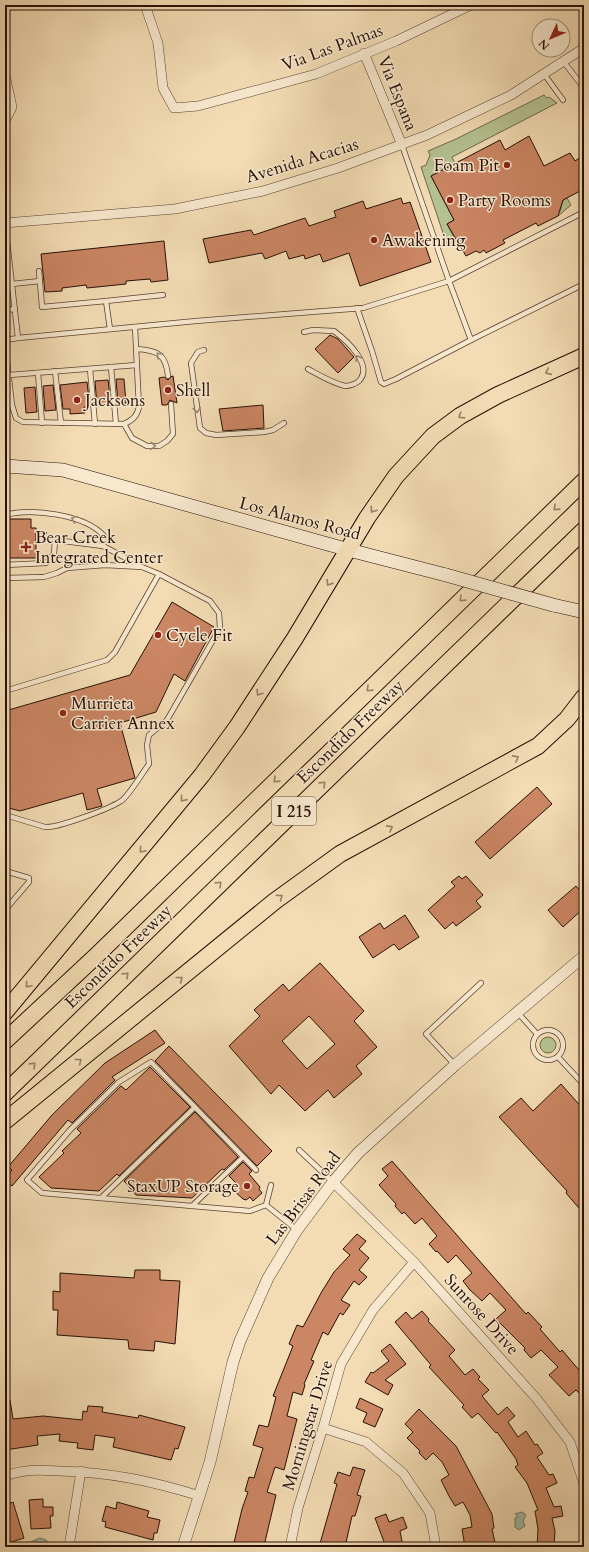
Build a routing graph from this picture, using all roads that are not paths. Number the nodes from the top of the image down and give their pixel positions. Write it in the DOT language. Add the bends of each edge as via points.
graph roads {
  1 [pos="145,5"];
  2 [pos="471,5"];
  3 [pos="584,48"];
  4 [pos="364,53"];
  5 [pos="563,61"];
  6 [pos="544,74"];
  7 [pos="5,76"];
  8 [pos="584,88"];
  9 [pos="563,100"];
  10 [pos="5,121"];
  11 [pos="402,145"];
  12 [pos="584,212"];
  13 [pos="5,223"];
  14 [pos="39,271"];
  15 [pos="40,281"];
  16 [pos="448,282"];
  17 [pos="12,284"];
  18 [pos="584,284"];
  19 [pos="163,295"];
  20 [pos="106,301"];
  21 [pos="356,308"];
  22 [pos="15,309"];
  23 [pos="5,310"];
  24 [pos="135,327"];
  25 [pos="110,329"];
  26 [pos="304,332"];
  27 [pos="18,338"];
  28 [pos="5,340"];
  29 [pos="471,340"];
  30 [pos="5,344"];
  31 [pos="136,349"];
  32 [pos="204,350"];
  33 [pos="584,356"];
  34 [pos="137,365"];
  35 [pos="111,367"];
  36 [pos="90,368"];
  37 [pos="308,369"];
  38 [pos="55,371"];
  39 [pos="38,373"];
  40 [pos="9,375"];
  41 [pos="168,376"];
  42 [pos="171,404"];
  43 [pos="42,423"];
  44 [pos="61,423"];
  45 [pos="284,423"];
  46 [pos="95,424"];
  47 [pos="116,424"];
  48 [pos="124,424"];
  49 [pos="5,466"];
  50 [pos="584,481"];
  51 [pos="5,515"];
  52 [pos="584,530"];
  53 [pos="103,546"];
  54 [pos="349,550"];
  55 [pos="5,564"];
  56 [pos="142,567"];
  57 [pos="159,574"];
  58 [pos="5,578"];
  59 [pos="584,612"];
  60 [pos="5,691"];
  61 [pos="584,697"];
  62 [pos="5,815"];
  63 [pos="5,871"];
  64 [pos="5,910"];
  65 [pos="584,956"];
  66 [pos="482,983"];
  67 [pos="5,1012"];
  68 [pos="518,1013"];
  69 [pos="537,1034"];
  70 [pos="5,1041"];
  71 [pos="558,1057"];
  72 [pos="455,1065"];
  73 [pos="584,1085"];
  74 [pos="5,1093"];
  75 [pos="195,1107"];
  76 [pos="5,1121"];
  77 [pos="299,1150"];
  78 [pos="243,1157"];
  79 [pos="256,1170"];
  80 [pos="333,1182"];
  81 [pos="271,1184"];
  82 [pos="101,1198"];
  83 [pos="266,1205"];
  84 [pos="192,1206"];
  85 [pos="297,1230"];
  86 [pos="414,1262"];
  87 [pos="323,1428"];
  88 [pos="81,1471"];
  89 [pos="5,1476"];
  90 [pos="584,1484"];
  91 [pos="200,1496"];
  92 [pos="69,1547"];
  93 [pos="183,1547"];
  94 [pos="290,1547"];
  95 [pos="436,1547"];
  1 -- 4 [label="street, Via Las Palmas" via="158,43 163,88 174,108 198,106 316,74"];
  2 -- 4 [label="street, Via Las Palmas"];
  3 -- 5 [label="street, Avenida Acacias"];
  4 -- 11 [label="street, Via Espana"];
  5 -- 6 [label="street, Avenida Acacias"];
  5 -- 8 [label="lane"];
  6 -- 9 [label="lane"];
  6 -- 11 [label="street, Avenida Acacias" via="511,96"];
  7 -- 10 [label="street" via="12,107"];
  11 -- 13 [label="street, Avenida Acacias" via="263,191 175,209"];
  11 -- 16 [label="lane"];
  12 -- 16 [label="lane"];
  13 -- 17 [label="lane"];
  14 -- 15 [label="lane"];
  15 -- 17 [label="lane"];
  15 -- 20 [label="lane" via="42,307"];
  16 -- 21 [label="lane"];
  16 -- 29 [label="lane"];
  17 -- 22 [label="lane"];
  18 -- 29 [label="lane"];
  19 -- 20 [label="lane"];
  20 -- 25 [label="lane"];
  21 -- 24 [label="lane"];
  21 -- 29 [label="lane" via="381,382 384,384"];
  22 -- 23 [label="lane"];
  22 -- 27 [label="lane"];
  24 -- 25 [label="lane"];
  24 -- 31 [label="lane"];
  25 -- 27 [label="lane"];
  37 -- 26 [label="lane, one-way" via="346,386 360,380 363,368 354,351 334,331"];
  27 -- 28 [label="lane"];
  30 -- 40 [label="lane"];
  31 -- 34 [label="lane"];
  41 -- 31 [label="lane, one-way" via="167,366 161,355 149,350"];
  32 -- 45 [label="lane, one-way" via="198,352 191,363 200,428 206,433 216,435 264,432"];
  33 -- 54 [label="highway, one-way" via="495,397 460,416 433,436 396,476"];
  34 -- 35 [label="lane"];
  34 -- 48 [label="lane" via="139,407 132,421"];
  35 -- 36 [label="lane"];
  35 -- 47 [label="lane"];
  36 -- 38 [label="lane"];
  36 -- 46 [label="lane"];
  38 -- 39 [label="lane"];
  38 -- 44 [label="lane"];
  39 -- 40 [label="lane"];
  39 -- 43 [label="lane"];
  40 -- 43 [label="lane" via="16,418 23,422"];
  48 -- 42 [label="lane, one-way" via="132,438 147,446 159,446 167,442 173,434"];
  43 -- 44 [label="lane"];
  44 -- 46 [label="lane"];
  46 -- 47 [label="lane"];
  47 -- 48 [label="lane"];
  49 -- 54 [label="main road, Los Alamos Road" via="63,470"];
  50 -- 70 [label="highway, Escondido Freeway / I 215, one-way" via="97,955"];
  53 -- 51 [label="lane, one-way" via="104,536 99,530 68,517 33,512"];
  74 -- 52 [label="highway, Escondido Freeway / I 215, one-way"];
  53 -- 55 [label="lane" via="55,540 54,554 46,563"];
  53 -- 56 [label="lane"];
  54 -- 59 [label="main road, Los Alamos Road, bridge"];
  54 -- 67 [label="highway, one-way" via="241,721 202,775"];
  56 -- 57 [label="lane"];
  56 -- 58 [label="lane" via="73,567 44,577"];
  57 -- 60 [label="lane" via="115,652 107,660"];
  57 -- 62 [label="lane" via="210,601 219,614 220,628 167,720 149,735 146,745 149,764 122,801 66,824 45,827"];
  76 -- 61 [label="highway, one-way" via="312,872 340,854 538,746 567,719"];
  63 -- 64 [label="lane" via="29,878 29,882"];
  65 -- 68 [label="street, Las Brisas Road"];
  66 -- 72 [label="lane" via="426,1034"];
  68 -- 69 [label="lane"];
  68 -- 72 [label="street, Las Brisas Road"];
  69 -- 71 [label="lane" via="532,1046 537,1056 545,1060"];
  69 -- 71 [label="lane" via="546,1030 559,1034 564,1046"];
  71 -- 73 [label="lane"];
  72 -- 80 [label="street, Las Brisas Road" via="358,1154"];
  75 -- 78 [label="lane"];
  75 -- 82 [label="lane"];
  75 -- 82 [label="lane" via="150,1062 119,1082 70,1130 27,1180 42,1193"];
  77 -- 80 [label="lane"];
  78 -- 79 [label="lane"];
  78 -- 84 [label="lane"];
  80 -- 85 [label="street, Las Brisas Road"];
  80 -- 86 [label="street, Sunrose Drive"];
  81 -- 83 [label="lane"];
  82 -- 84 [label="lane"];
  83 -- 84 [label="lane" via="250,1211"];
  83 -- 85 [label="lane"];
  85 -- 91 [label="street, Las Brisas Road" via="268,1278 240,1341"];
  86 -- 87 [label="street, Morningstar Drive" via="373,1310 341,1364"];
  86 -- 90 [label="street, Sunrose Drive" via="536,1398 570,1442"];
  87 -- 94 [label="street, Morningstar Drive" via="298,1508"];
  87 -- 95 [label="street" via="366,1442 403,1473 430,1513"];
  88 -- 89 [label="street" via="23,1470"];
  88 -- 91 [label="street" via="146,1480"];
  88 -- 92 [label="street"];
  91 -- 93 [label="street, Las Brisas Road"];
}
